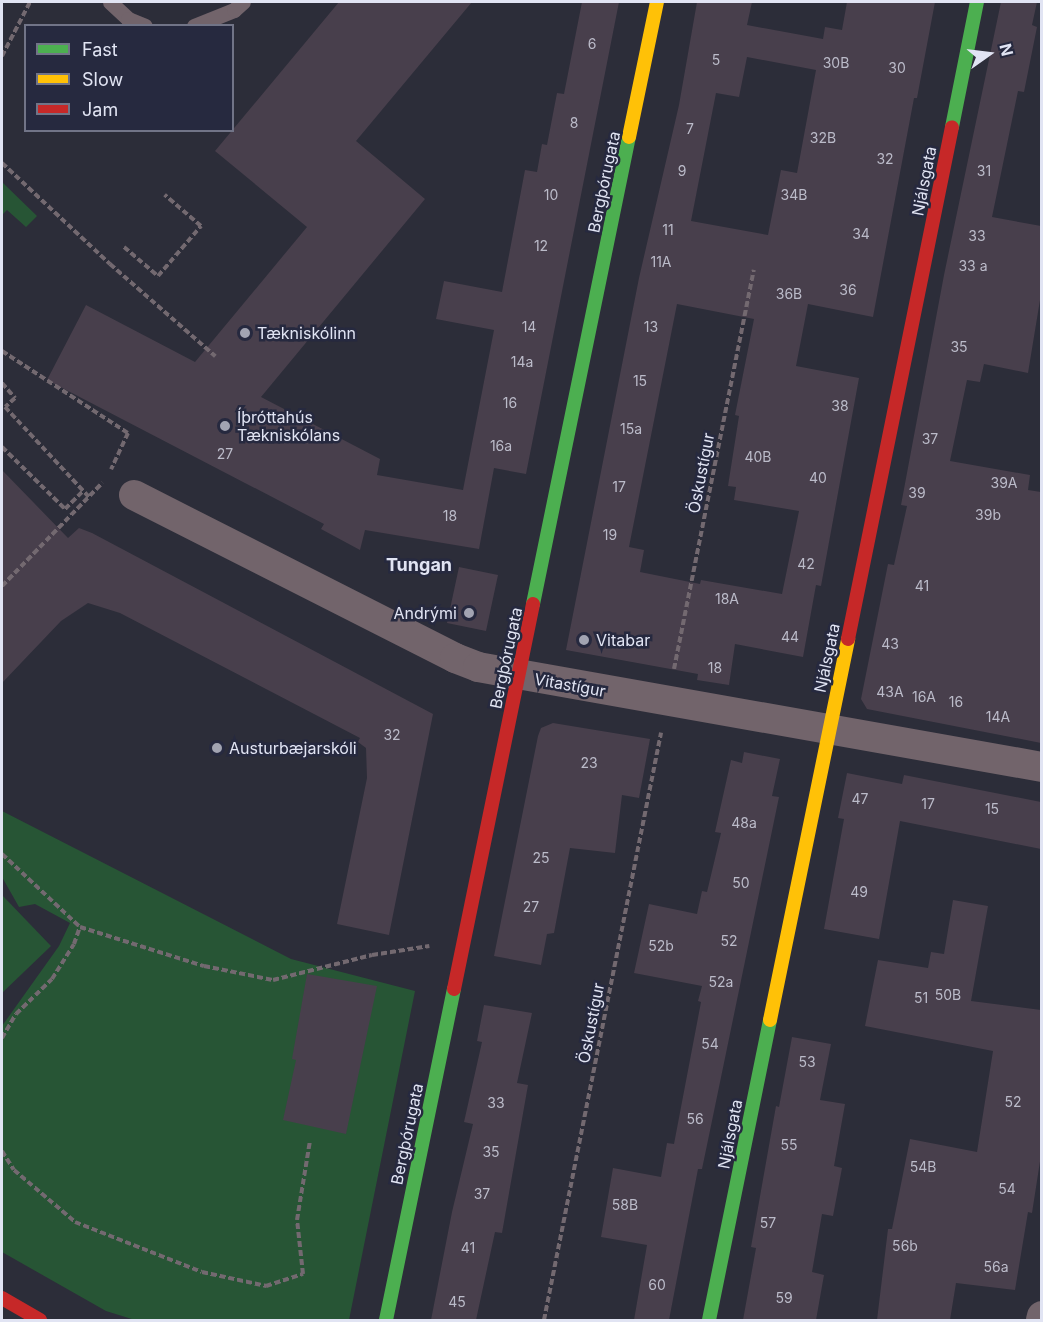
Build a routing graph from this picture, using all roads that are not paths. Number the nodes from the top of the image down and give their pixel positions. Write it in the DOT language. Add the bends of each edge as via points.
graph roads {
  1 [pos="110,2"];
  2 [pos="243,2"];
  3 [pos="657,2"];
  4 [pos="977,2"];
  5 [pos="140,24"];
  6 [pos="199,24"];
  7 [pos="134,495"];
  8 [pos="519,676"];
  9 [pos="829,730"];
  10 [pos="1041,767"];
  11 [pos="2,1298"];
  12 [pos="40,1320"];
  13 [pos="386,1320"];
  14 [pos="710,1320"];
  1 -- 5 [label="lane" via="128,19"];
  2 -- 6 [label="lane" via="234,10"];
  3 -- 8 [label="street, Bergþórugata"];
  4 -- 9 [label="street, Njálsgata"];
  7 -- 8 [label="street, Vitastígur" via="455,658"];
  8 -- 9 [label="street, Vitastígur"];
  8 -- 13 [label="street, Bergþórugata"];
  9 -- 10 [label="street, Vitastígur"];
  9 -- 14 [label="street, Njálsgata"];
  11 -- 12 [label="street"];
}
